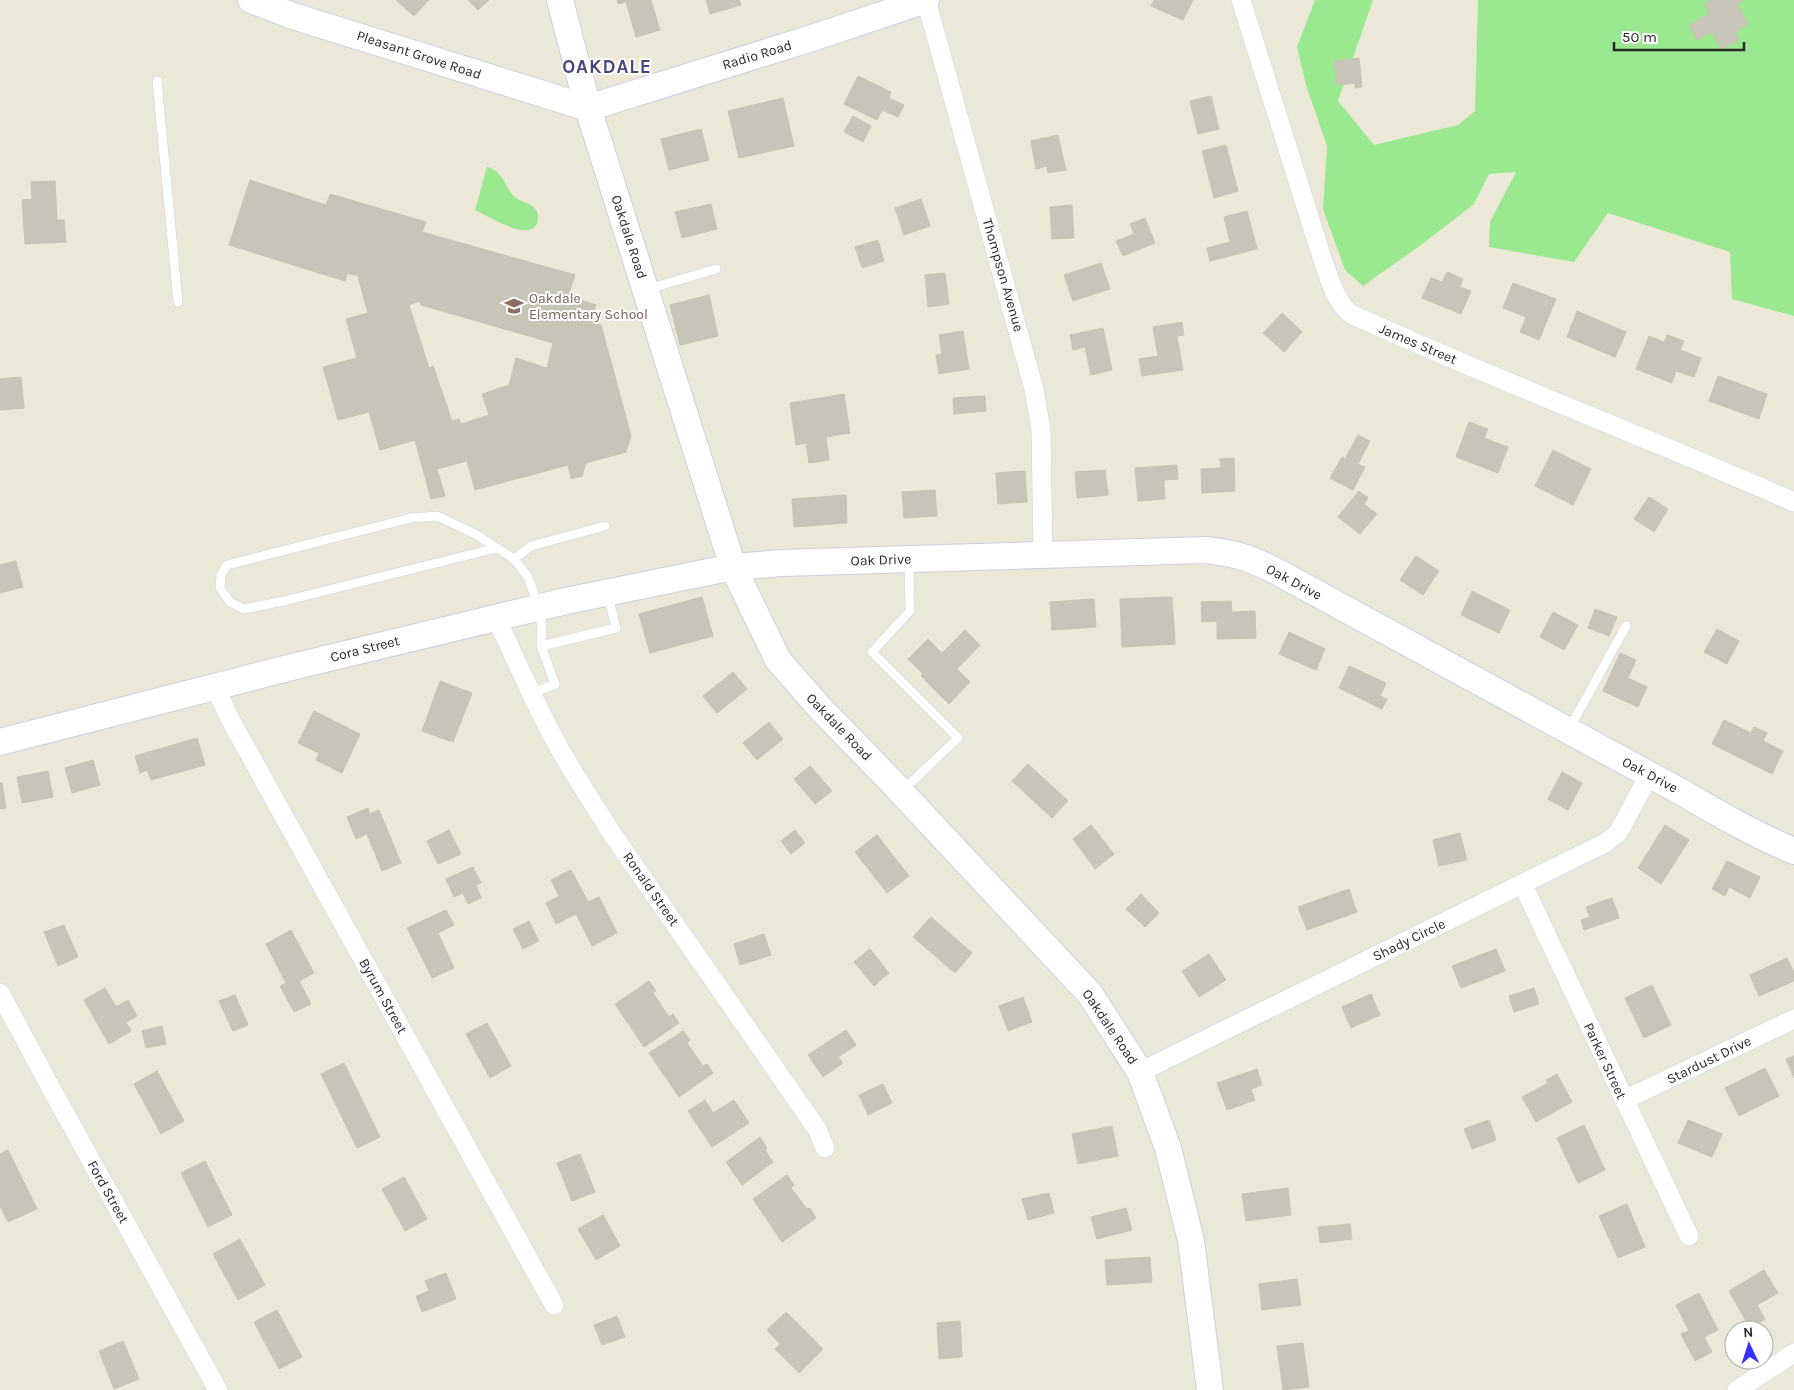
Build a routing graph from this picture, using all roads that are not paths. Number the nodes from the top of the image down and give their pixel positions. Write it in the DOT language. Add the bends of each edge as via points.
graph roads {
  1 [pos="252,0"];
  2 [pos="560,0"];
  3 [pos="926,0"];
  4 [pos="1241,0"];
  5 [pos="157,81"];
  6 [pos="588,108"];
  7 [pos="716,269"];
  8 [pos="645,290"];
  9 [pos="178,302"];
  10 [pos="1794,502"];
  11 [pos="605,526"];
  12 [pos="497,548"];
  13 [pos="1043,555"];
  14 [pos="514,559"];
  15 [pos="909,559"];
  16 [pos="733,567"];
  17 [pos="608,593"];
  18 [pos="539,608"];
  19 [pos="496,618"];
  20 [pos="1626,626"];
  21 [pos="541,646"];
  22 [pos="215,687"];
  23 [pos="531,694"];
  24 [pos="1568,731"];
  25 [pos="0,742"];
  26 [pos="1648,775"];
  27 [pos="901,792"];
  28 [pos="1794,851"];
  29 [pos="1523,884"];
  30 [pos="0,993"];
  31 [pos="1794,1019"];
  32 [pos="1140,1072"];
  33 [pos="1624,1100"];
  34 [pos="825,1148"];
  35 [pos="1689,1236"];
  36 [pos="554,1305"];
  37 [pos="1794,1353"];
  38 [pos="218,1390"];
  39 [pos="1210,1390"];
  40 [pos="1737,1390"];
  1 -- 6 [label="street, Pleasant Grove Road"];
  2 -- 6 [label="street, Oakdale Road"];
  3 -- 6 [label="street, Radio Road"];
  3 -- 13 [label="street, Thompson Avenue" via="1034,389 1042,439"];
  4 -- 10 [label="street, James Street" via="1323,261 1343,308 1408,340"];
  5 -- 9 [label="lane"];
  6 -- 8 [label="street, Oakdale Road"];
  7 -- 8 [label="lane"];
  8 -- 16 [label="street, Oakdale Road"];
  11 -- 14 [label="lane" via="531,546"];
  12 -- 12 [label="lane" via="437,516 411,518 227,564 221,575 220,588 230,602 244,609"];
  12 -- 14 [label="lane"];
  13 -- 15 [label="street, Oak Drive"];
  13 -- 24 [label="street, Oak Drive" via="1205,550 1253,560"];
  14 -- 18 [label="lane" via="528,576"];
  15 -- 16 [label="street, Oak Drive"];
  15 -- 27 [label="lane" via="910,611 872,652 958,738"];
  16 -- 17 [label="street, Cora Street"];
  16 -- 27 [label="street, Oakdale Road" via="778,660"];
  17 -- 18 [label="street, Cora Street"];
  17 -- 21 [label="lane" via="616,628"];
  18 -- 19 [label="street, Cora Street"];
  18 -- 21 [label="lane"];
  19 -- 22 [label="street, Cora Street"];
  19 -- 23 [label="street, Ronald Street"];
  20 -- 24 [label="lane"];
  21 -- 23 [label="lane" via="555,684"];
  22 -- 25 [label="street, Cora Street"];
  22 -- 36 [label="street, Byrum Street"];
  23 -- 34 [label="street, Ronald Street" via="558,746 600,814 817,1129"];
  24 -- 26 [label="street, Oak Drive"];
  26 -- 28 [label="street, Oak Drive"];
  26 -- 29 [label="street, Shady Circle" via="1617,834"];
  27 -- 32 [label="street, Oakdale Road" via="1090,994"];
  29 -- 32 [label="street, Shady Circle"];
  29 -- 33 [label="street, Parker Street"];
  30 -- 38 [label="street, Ford Street"];
  31 -- 33 [label="street, Stardust Drive"];
  32 -- 39 [label="street, Oakdale Road" via="1168,1148 1191,1241"];
  33 -- 35 [label="street, Parker Street"];
  37 -- 40 [label="street"];
}
